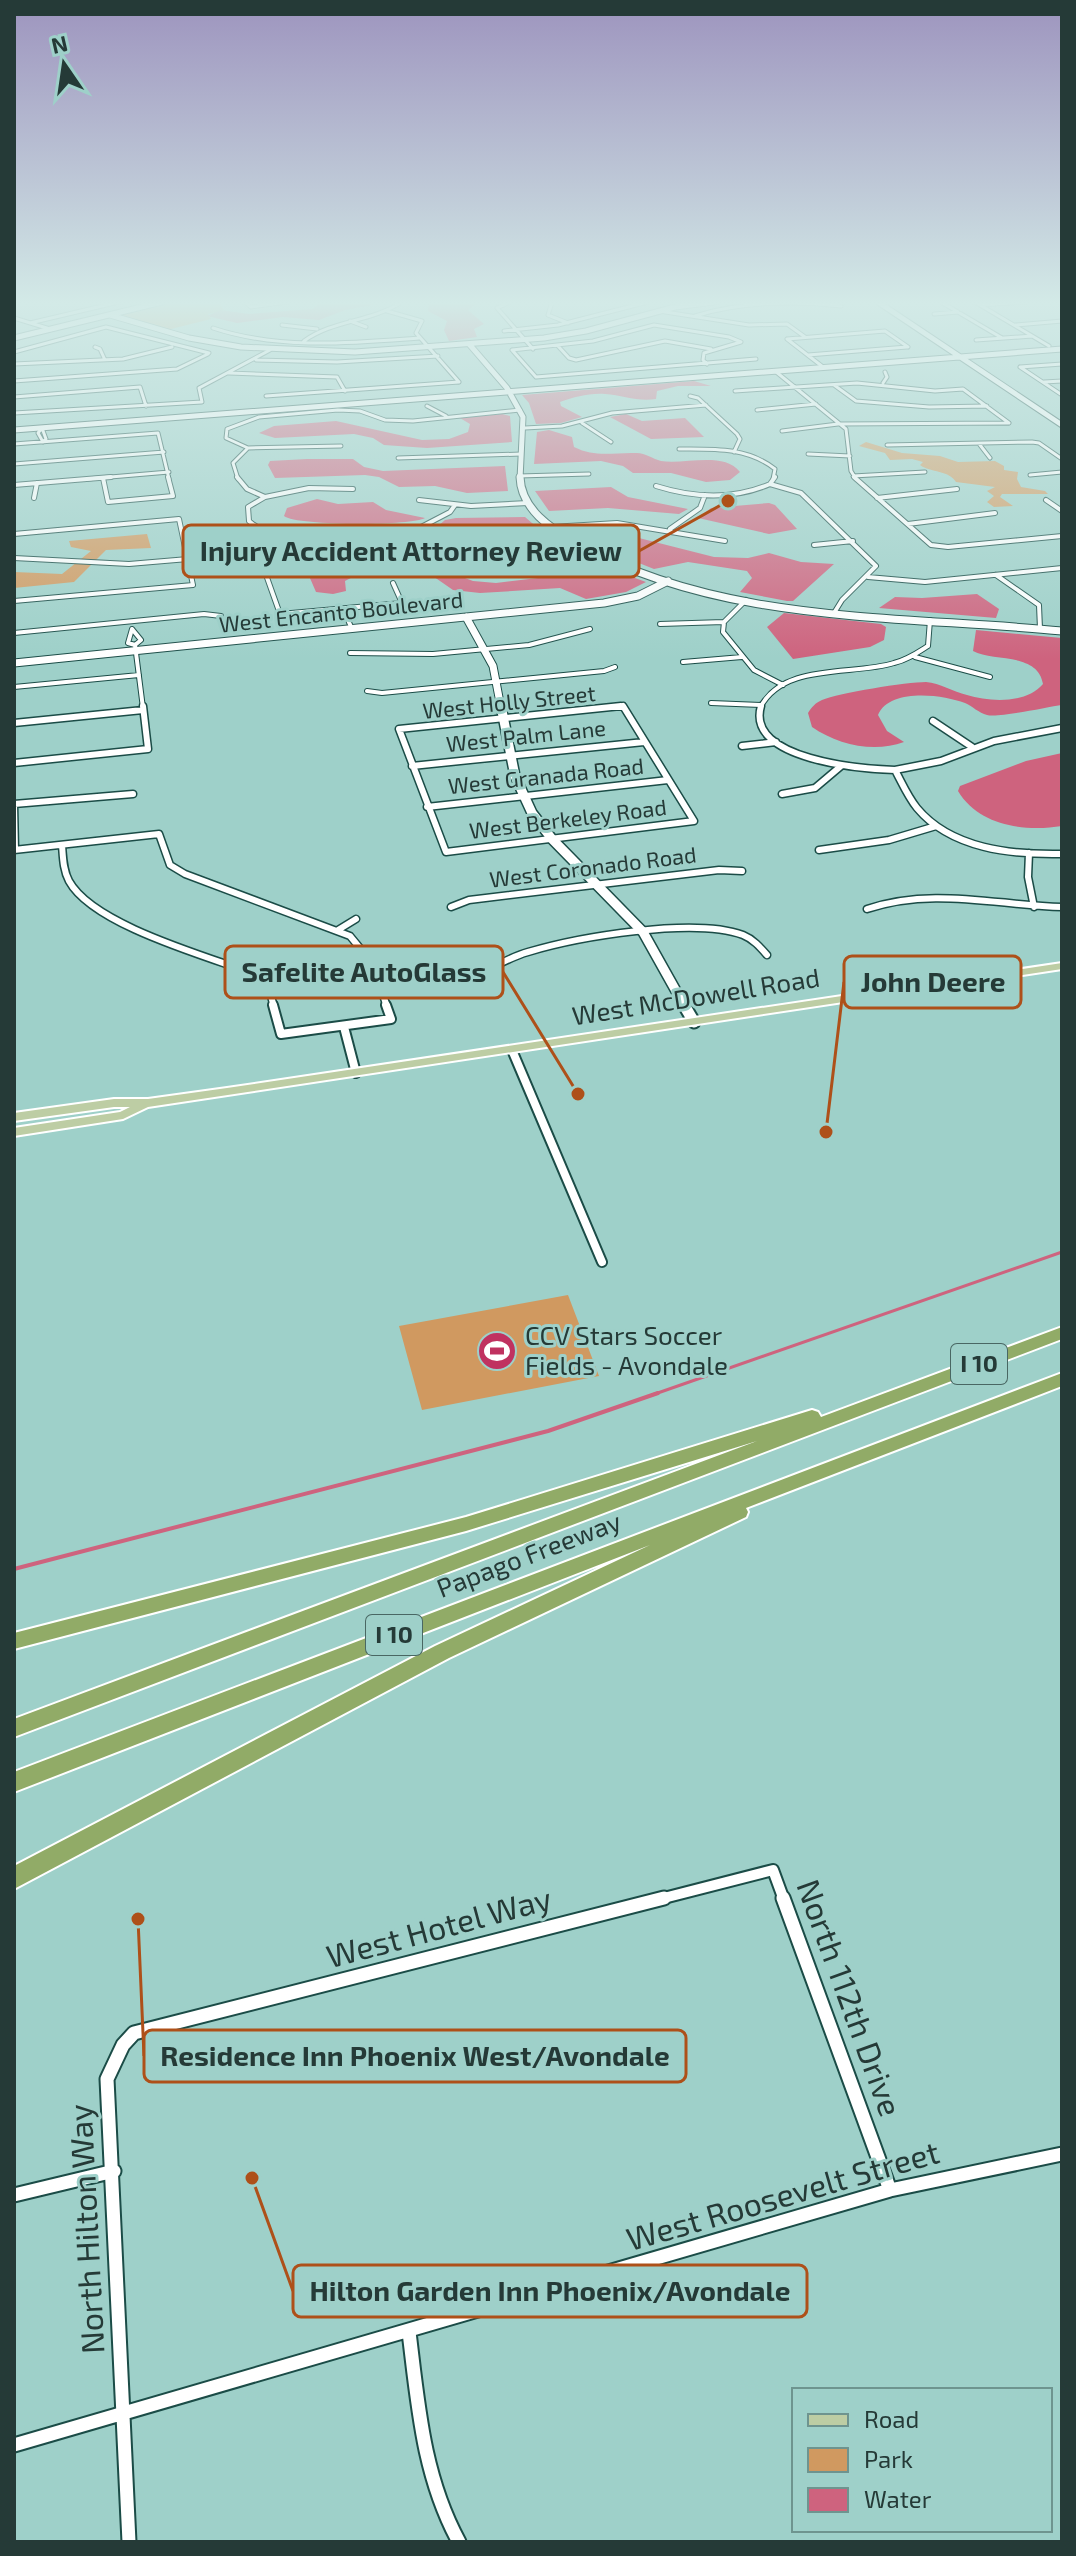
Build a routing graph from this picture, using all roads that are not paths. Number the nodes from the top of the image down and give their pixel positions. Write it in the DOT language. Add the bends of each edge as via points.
graph roads {
  1 [pos="126,421"];
  2 [pos="246,421"];
  3 [pos="425,421"];
  4 [pos="523,421"];
  5 [pos="723,421"];
  6 [pos="837,421"];
  7 [pos="1007,421"];
  8 [pos="581,422"];
  9 [pos="841,425"];
  10 [pos="432,427"];
  11 [pos="42,428"];
  12 [pos="525,428"];
  13 [pos="14,430"];
  14 [pos="782,431"];
  15 [pos="43,442"];
  16 [pos="611,442"];
  17 [pos="14,444"];
  18 [pos="887,445"];
  19 [pos="980,445"];
  20 [pos="341,446"];
  21 [pos="248,448"];
  22 [pos="679,449"];
  23 [pos="164,452"];
  24 [pos="734,452"];
  25 [pos="521,454"];
  26 [pos="808,454"];
  27 [pos="850,456"];
  28 [pos="398,458"];
  29 [pos="990,458"];
  30 [pos="1062,459"];
  31 [pos="14,464"];
  32 [pos="169,472"];
  33 [pos="925,472"];
  34 [pos="1062,472"];
  35 [pos="589,474"];
  36 [pos="1030,475"];
  37 [pos="519,476"];
  38 [pos="853,476"];
  39 [pos="103,478"];
  40 [pos="37,483"];
  41 [pos="770,484"];
  42 [pos="14,485"];
  43 [pos="656,486"];
  44 [pos="353,489"];
  45 [pos="957,489"];
  46 [pos="705,495"];
  47 [pos="265,497"];
  48 [pos="34,498"];
  49 [pos="877,498"];
  50 [pos="419,500"];
  51 [pos="1046,500"];
  52 [pos="528,503"];
  53 [pos="455,505"];
  54 [pos="1062,511"];
  55 [pos="995,513"];
  56 [pos="908,524"];
  57 [pos="551,527"];
  58 [pos="670,529"];
  59 [pos="14,534"];
  60 [pos="277,535"];
  61 [pos="1062,536"];
  62 [pos="400,538"];
  63 [pos="725,541"];
  64 [pos="853,541"];
  65 [pos="441,543"];
  66 [pos="814,545"];
  67 [pos="588,550"];
  68 [pos="14,558"];
  69 [pos="188,559"];
  70 [pos="493,564"];
  71 [pos="1062,568"];
  72 [pos="996,575"];
  73 [pos="868,577"];
  74 [pos="668,581"];
  75 [pos="393,583"];
  76 [pos="746,600"];
  77 [pos="14,601"];
  78 [pos="343,609"];
  79 [pos="834,613"];
  80 [pos="221,616"];
  81 [pos="466,617"];
  82 [pos="930,620"];
  83 [pos="130,621"];
  84 [pos="724,622"];
  85 [pos="660,624"];
  86 [pos="132,629"];
  87 [pos="352,629"];
  88 [pos="590,629"];
  89 [pos="1040,629"];
  90 [pos="1062,631"];
  91 [pos="14,633"];
  92 [pos="137,636"];
  93 [pos="129,637"];
  94 [pos="136,648"];
  95 [pos="485,649"];
  96 [pos="350,653"];
  97 [pos="742,657"];
  98 [pos="915,657"];
  99 [pos="683,662"];
  100 [pos="14,663"];
  101 [pos="615,667"];
  102 [pos="139,675"];
  103 [pos="990,677"];
  104 [pos="498,681"];
  105 [pos="783,685"];
  106 [pos="14,687"];
  107 [pos="367,691"];
  108 [pos="711,703"];
  109 [pos="761,705"];
  110 [pos="143,710"];
  111 [pos="505,718"];
  112 [pos="933,721"];
  113 [pos="14,723"];
  114 [pos="1062,728"];
  115 [pos="644,742"];
  116 [pos="776,742"];
  117 [pos="742,746"];
  118 [pos="972,747"];
  119 [pos="511,756"];
  120 [pos="14,763"];
  121 [pos="412,766"];
  122 [pos="841,766"];
  123 [pos="895,770"];
  124 [pos="668,780"];
  125 [pos="133,794"];
  126 [pos="782,794"];
  127 [pos="524,797"];
  128 [pos="14,804"];
  129 [pos="427,807"];
  130 [pos="936,826"];
  131 [pos="552,839"];
  132 [pos="62,845"];
  133 [pos="14,850"];
  134 [pos="819,850"];
  135 [pos="1029,853"];
  136 [pos="1062,854"];
  137 [pos="742,871"];
  138 [pos="597,885"];
  139 [pos="451,907"];
  140 [pos="1034,907"];
  141 [pos="1062,907"];
  142 [pos="867,909"];
  143 [pos="356,919"];
  144 [pos="338,930"];
  145 [pos="643,932"];
  146 [pos="767,955"];
  147 [pos="1062,966"];
  148 [pos="477,975"];
  149 [pos="694,1022"];
  150 [pos="344,1027"];
  151 [pos="512,1050"];
  152 [pos="356,1073"];
  153 [pos="148,1103"];
  154 [pos="14,1117"];
  155 [pos="14,1132"];
  156 [pos="602,1262"];
  157 [pos="1062,1333"];
  158 [pos="1062,1379"];
  159 [pos="895,1395"];
  160 [pos="775,1490"];
  161 [pos="14,1641"];
  162 [pos="14,1728"];
  163 [pos="14,1782"];
  164 [pos="773,1870"];
  165 [pos="14,1878"];
  166 [pos="123,2045"];
  167 [pos="1062,2154"];
  168 [pos="114,2171"];
  169 [pos="890,2190"];
  170 [pos="14,2195"];
  171 [pos="409,2332"];
  172 [pos="124,2414"];
  173 [pos="14,2445"];
  174 [pos="129,2542"];
  175 [pos="459,2542"];
  1 -- 11 [label="street"];
  2 -- 21 [label="street" via="227,429 226,438"];
  3 -- 10 [label="street"];
  4 -- 12 [label="street"];
  5 -- 24 [label="street" via="740,439"];
  6 -- 9 [label="street"];
  7 -- 9 [label="street"];
  8 -- 12 [label="street"];
  8 -- 16 [label="street"];
  9 -- 14 [label="street"];
  9 -- 27 [label="street" via="849,435"];
  11 -- 13 [label="street"];
  11 -- 15 [label="street" via="38,433"];
  12 -- 25 [label="street"];
  15 -- 17 [label="street"];
  15 -- 23 [label="street" via="158,433"];
  18 -- 19 [label="street"];
  19 -- 29 [label="street"];
  19 -- 30 [label="street" via="1039,443"];
  20 -- 21 [label="street"];
  21 -- 47 [label="street" via="233,463 235,477 242,487"];
  22 -- 24 [label="street"];
  23 -- 31 [label="street"];
  23 -- 32 [label="street"];
  24 -- 41 [label="street" via="771,465 776,475"];
  25 -- 28 [label="street"];
  25 -- 37 [label="street"];
  26 -- 27 [label="street"];
  27 -- 38 [label="street"];
  32 -- 39 [label="street"];
  32 -- 39 [label="street" via="173,496 108,502"];
  33 -- 38 [label="street"];
  34 -- 36 [label="street"];
  35 -- 37 [label="street"];
  37 -- 52 [label="street"];
  38 -- 49 [label="street"];
  39 -- 40 [label="street"];
  40 -- 42 [label="street"];
  40 -- 48 [label="street"];
  41 -- 46 [label="street" via="742,493"];
  41 -- 64 [label="street" via="801,493"];
  43 -- 46 [label="street"];
  44 -- 47 [label="street" via="305,488"];
  45 -- 49 [label="street"];
  46 -- 58 [label="street" via="700,508"];
  47 -- 60 [label="street" via="248,507 247,517 259,530"];
  49 -- 56 [label="street"];
  50 -- 53 [label="street"];
  51 -- 54 [label="street"];
  52 -- 53 [label="street"];
  52 -- 57 [label="street"];
  53 -- 62 [label="street"];
  55 -- 56 [label="street"];
  56 -- 61 [label="street" via="938,547"];
  57 -- 58 [label="street" via="604,521"];
  57 -- 67 [label="street"];
  58 -- 63 [label="street"];
  59 -- 69 [label="street" via="179,519"];
  60 -- 62 [label="street"];
  60 -- 78 [label="street" via="260,558 280,614"];
  62 -- 65 [label="street"];
  64 -- 66 [label="street"];
  64 -- 73 [label="street" via="876,566"];
  67 -- 70 [label="street"];
  67 -- 74 [label="street"];
  68 -- 69 [label="street" via="129,564"];
  69 -- 77 [label="street" via="193,585"];
  71 -- 72 [label="street"];
  72 -- 73 [label="street" via="925,582"];
  72 -- 89 [label="street" via="1039,605"];
  73 -- 79 [label="street"];
  74 -- 76 [label="street"];
  74 -- 81 [label="street, West Encanto Boulevard" via="615,602"];
  75 -- 78 [label="street" via="402,603"];
  76 -- 79 [label="street"];
  76 -- 84 [label="street"];
  78 -- 87 [label="street"];
  79 -- 82 [label="street"];
  80 -- 83 [label="street"];
  81 -- 87 [label="street, West Encanto Boulevard"];
  81 -- 95 [label="street"];
  82 -- 89 [label="street"];
  82 -- 98 [label="street" via="928,646"];
  83 -- 86 [label="street"];
  83 -- 91 [label="street"];
  84 -- 85 [label="street"];
  84 -- 97 [label="street" via="723,632"];
  86 -- 92 [label="street"];
  86 -- 93 [label="street"];
  87 -- 94 [label="street, West Encanto Boulevard"];
  88 -- 95 [label="street" via="529,645"];
  89 -- 90 [label="street"];
  92 -- 93 [label="street"];
  92 -- 94 [label="street" via="141,640"];
  93 -- 94 [label="street" via="128,643"];
  94 -- 100 [label="street, West Encanto Boulevard"];
  94 -- 102 [label="street"];
  95 -- 96 [label="street"];
  95 -- 104 [label="street"];
  97 -- 99 [label="street"];
  97 -- 105 [label="street" via="759,674"];
  98 -- 103 [label="street"];
  98 -- 105 [label="street"];
  101 -- 104 [label="street"];
  102 -- 106 [label="street"];
  102 -- 110 [label="street"];
  104 -- 107 [label="street"];
  104 -- 111 [label="street"];
  105 -- 109 [label="street"];
  108 -- 109 [label="street"];
  109 -- 116 [label="street" via="759,721"];
  110 -- 113 [label="street"];
  110 -- 120 [label="street" via="148,749"];
  111 -- 115 [label="street, West Holly Street" via="623,706"];
  111 -- 119 [label="street"];
  111 -- 121 [label="street, West Holly Street" via="399,729"];
  112 -- 118 [label="street"];
  114 -- 118 [label="street"];
  115 -- 119 [label="street, West Palm Lane"];
  115 -- 124 [label="street"];
  116 -- 117 [label="street"];
  116 -- 122 [label="street"];
  118 -- 123 [label="street" via="941,761"];
  119 -- 121 [label="street, West Palm Lane"];
  119 -- 127 [label="street"];
  121 -- 129 [label="street"];
  122 -- 123 [label="street"];
  122 -- 126 [label="street" via="824,785"];
  123 -- 130 [label="street" via="917,808"];
  124 -- 127 [label="street, West Granada Road"];
  124 -- 131 [label="street, West Berkeley Road" via="694,821"];
  125 -- 128 [label="street"];
  127 -- 129 [label="street, West Granada Road"];
  127 -- 131 [label="street"];
  128 -- 133 [label="street"];
  129 -- 131 [label="street, West Berkeley Road" via="446,852"];
  130 -- 134 [label="street" via="889,840"];
  130 -- 135 [label="street" via="986,846"];
  131 -- 138 [label="street"];
  132 -- 133 [label="street"];
  132 -- 144 [label="street" via="159,834 170,865 185,874"];
  132 -- 150 [label="street" via="70,885 116,920 266,978 281,1034"];
  135 -- 136 [label="street"];
  135 -- 140 [label="street"];
  137 -- 138 [label="street, West Coronado Road"];
  138 -- 139 [label="street, West Coronado Road" via="469,900"];
  138 -- 145 [label="street"];
  140 -- 141 [label="street"];
  140 -- 142 [label="street" via="934,895"];
  143 -- 144 [label="street"];
  144 -- 150 [label="street" via="373,964 391,1019"];
  145 -- 146 [label="street" via="719,929 743,935"];
  145 -- 148 [label="street" via="527,952"];
  145 -- 149 [label="street"];
  147 -- 149 [label="main road, West McDowell Road"];
  149 -- 151 [label="main road, West McDowell Road"];
  150 -- 152 [label="street"];
  151 -- 152 [label="main road, West McDowell Road"];
  151 -- 156 [label="street"];
  152 -- 153 [label="main road, West McDowell Road"];
  153 -- 154 [label="main road, West McDowell Road"];
  153 -- 155 [label="main road, West McDowell Road" via="123,1115"];
  157 -- 159 [label="highway, Papago Freeway / I 10"];
  158 -- 160 [label="highway, Papago Freeway / I 10"];
  159 -- 161 [label="highway" via="421,1537"];
  159 -- 162 [label="highway, Papago Freeway / I 10"];
  160 -- 163 [label="highway, Papago Freeway / I 10"];
  160 -- 165 [label="highway" via="719,1524 442,1652"];
  164 -- 166 [label="street, West Hotel Way" via="150,2028 134,2033"];
  164 -- 169 [label="street, North 112th Drive"];
  166 -- 168 [label="street, North Hilton Way" via="107,2079"];
  167 -- 169 [label="street, West Roosevelt Street"];
  168 -- 170 [label="street"];
  168 -- 172 [label="street, North Hilton Way"];
  169 -- 171 [label="street, West Roosevelt Street"];
  171 -- 172 [label="street, West Roosevelt Street"];
  171 -- 175 [label="street" via="428,2469 444,2519"];
  172 -- 173 [label="street, West Roosevelt Street"];
  172 -- 174 [label="street, North Hilton Way"];
}
